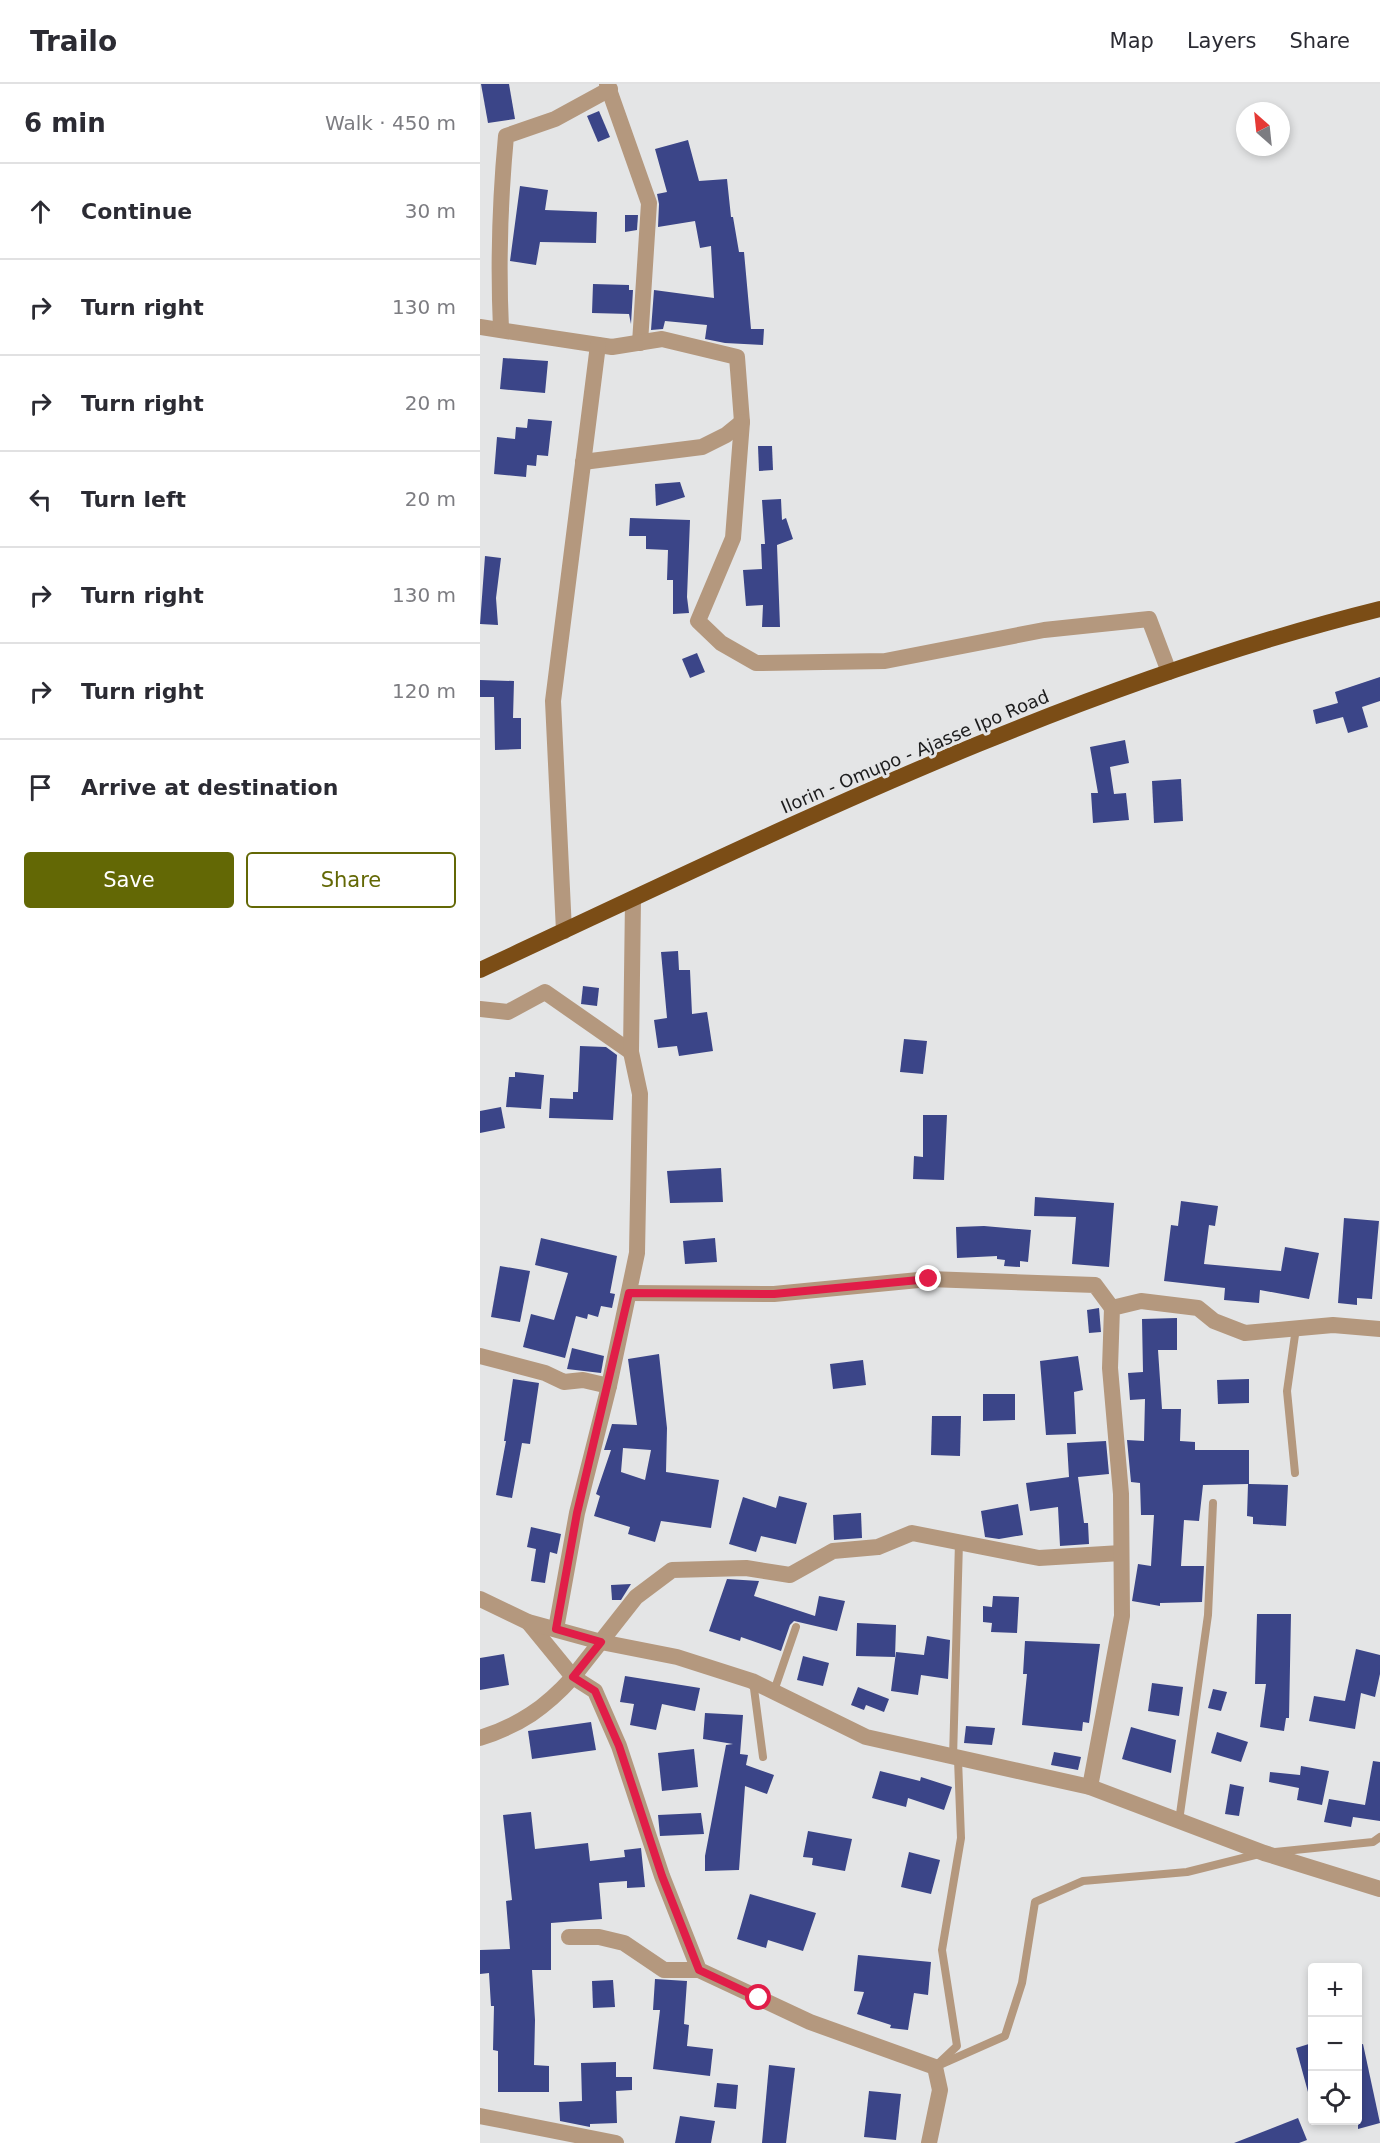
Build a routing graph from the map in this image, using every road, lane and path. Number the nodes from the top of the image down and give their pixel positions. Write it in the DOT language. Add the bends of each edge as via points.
graph roads {
  1 [pos="608,87"];
  2 [pos="480,327"];
  3 [pos="501,329"];
  4 [pos="640,343"];
  5 [pos="598,345"];
  6 [pos="742,422"];
  7 [pos="583,462"];
  8 [pos="1380,609"];
  9 [pos="1169,672"];
  10 [pos="633,899"];
  11 [pos="564,931"];
  12 [pos="480,970"];
  13 [pos="480,1009"];
  14 [pos="631,1052"];
  15 [pos="629,1293"];
  16 [pos="1112,1308"];
  17 [pos="1296,1328"];
  18 [pos="1380,1329"];
  19 [pos="480,1356"];
  20 [pos="609,1386"];
  21 [pos="1295,1473"];
  22 [pos="1213,1503"];
  23 [pos="959,1542"];
  24 [pos="1121,1553"];
  25 [pos="480,1599"];
  26 [pos="528,1622"];
  27 [pos="796,1628"];
  28 [pos="556,1629"];
  29 [pos="601,1642"];
  30 [pos="573,1677"];
  31 [pos="752,1681"];
  32 [pos="774,1691"];
  33 [pos="480,1738"];
  34 [pos="763,1757"];
  35 [pos="955,1759"];
  36 [pos="1089,1787"];
  37 [pos="1179,1822"];
  38 [pos="1380,1837"];
  39 [pos="1264,1853"];
  40 [pos="1380,1889"];
  41 [pos="568,1937"];
  42 [pos="699,1970"];
  43 [pos="934,2067"];
  44 [pos="480,2116"];
  45 [pos="616,2143"];
  46 [pos="930,2143"];
  1 -- 3 [label="street" via="555,119 506,135 499,252"];
  1 -- 4 [label="street" via="649,202"];
  2 -- 3 [label="street"];
  3 -- 5 [label="street"];
  4 -- 5 [label="street"];
  4 -- 6 [label="street" via="662,339 737,357"];
  5 -- 7 [label="street"];
  6 -- 7 [label="street" via="702,447"];
  6 -- 9 [label="street" via="733,538 698,621 721,643 756,663 885,661 1044,630 1149,619"];
  7 -- 11 [label="street" via="553,701"];
  8 -- 9 [label="highway, Ilorin - Omupo - Ajasse Ipo Road"];
  9 -- 10 [label="highway, Ilorin - Omupo - Ajasse Ipo Road" via="939,761"];
  10 -- 11 [label="highway, Ilorin - Omupo - Ajasse Ipo Road"];
  10 -- 14 [label="street"];
  11 -- 12 [label="highway, Ilorin - Omupo - Ajasse Ipo Road"];
  13 -- 14 [label="street" via="508,1012 545,992"];
  14 -- 15 [label="street" via="640,1094 637,1253"];
  15 -- 16 [label="street" via="774,1294 929,1279 1095,1285"];
  15 -- 20 [label="street"];
  16 -- 17 [label="street" via="1141,1301 1198,1308 1214,1321 1245,1332"];
  16 -- 24 [label="street" via="1110,1368 1121,1494"];
  17 -- 18 [label="street" via="1333,1325"];
  17 -- 21 [label="lane" via="1287,1391"];
  19 -- 20 [label="street" via="564,1382 582,1380"];
  20 -- 28 [label="street" via="577,1513"];
  22 -- 37 [label="lane" via="1208,1615"];
  23 -- 24 [label="street" via="1039,1558"];
  23 -- 29 [label="street" via="912,1533 878,1546 833,1551 790,1575 746,1568 672,1570 636,1597"];
  23 -- 35 [label="lane"];
  24 -- 36 [label="street" via="1122,1616"];
  25 -- 26 [label="street"];
  26 -- 28 [label="street"];
  26 -- 30 [label="street"];
  27 -- 32 [label="lane"];
  28 -- 29 [label="street"];
  29 -- 30 [label="street"];
  29 -- 31 [label="street" via="677,1657"];
  30 -- 33 [label="street" via="550,1703"];
  30 -- 42 [label="street" via="595,1691 619,1746 662,1876"];
  31 -- 32 [label="street"];
  31 -- 34 [label="lane"];
  32 -- 35 [label="street" via="866,1737"];
  35 -- 36 [label="street"];
  35 -- 43 [label="lane" via="961,1838 942,1950 957,2046"];
  36 -- 37 [label="street"];
  37 -- 39 [label="street"];
  38 -- 39 [label="lane" via="1373,1842"];
  39 -- 40 [label="street"];
  39 -- 43 [label="lane" via="1187,1872 1083,1881 1035,1902 1022,1983 1005,2036"];
  41 -- 42 [label="street" via="599,1937 624,1943 664,1970"];
  42 -- 43 [label="street" via="810,2022"];
  43 -- 46 [label="street" via="940,2090"];
  44 -- 45 [label="street"];
}
